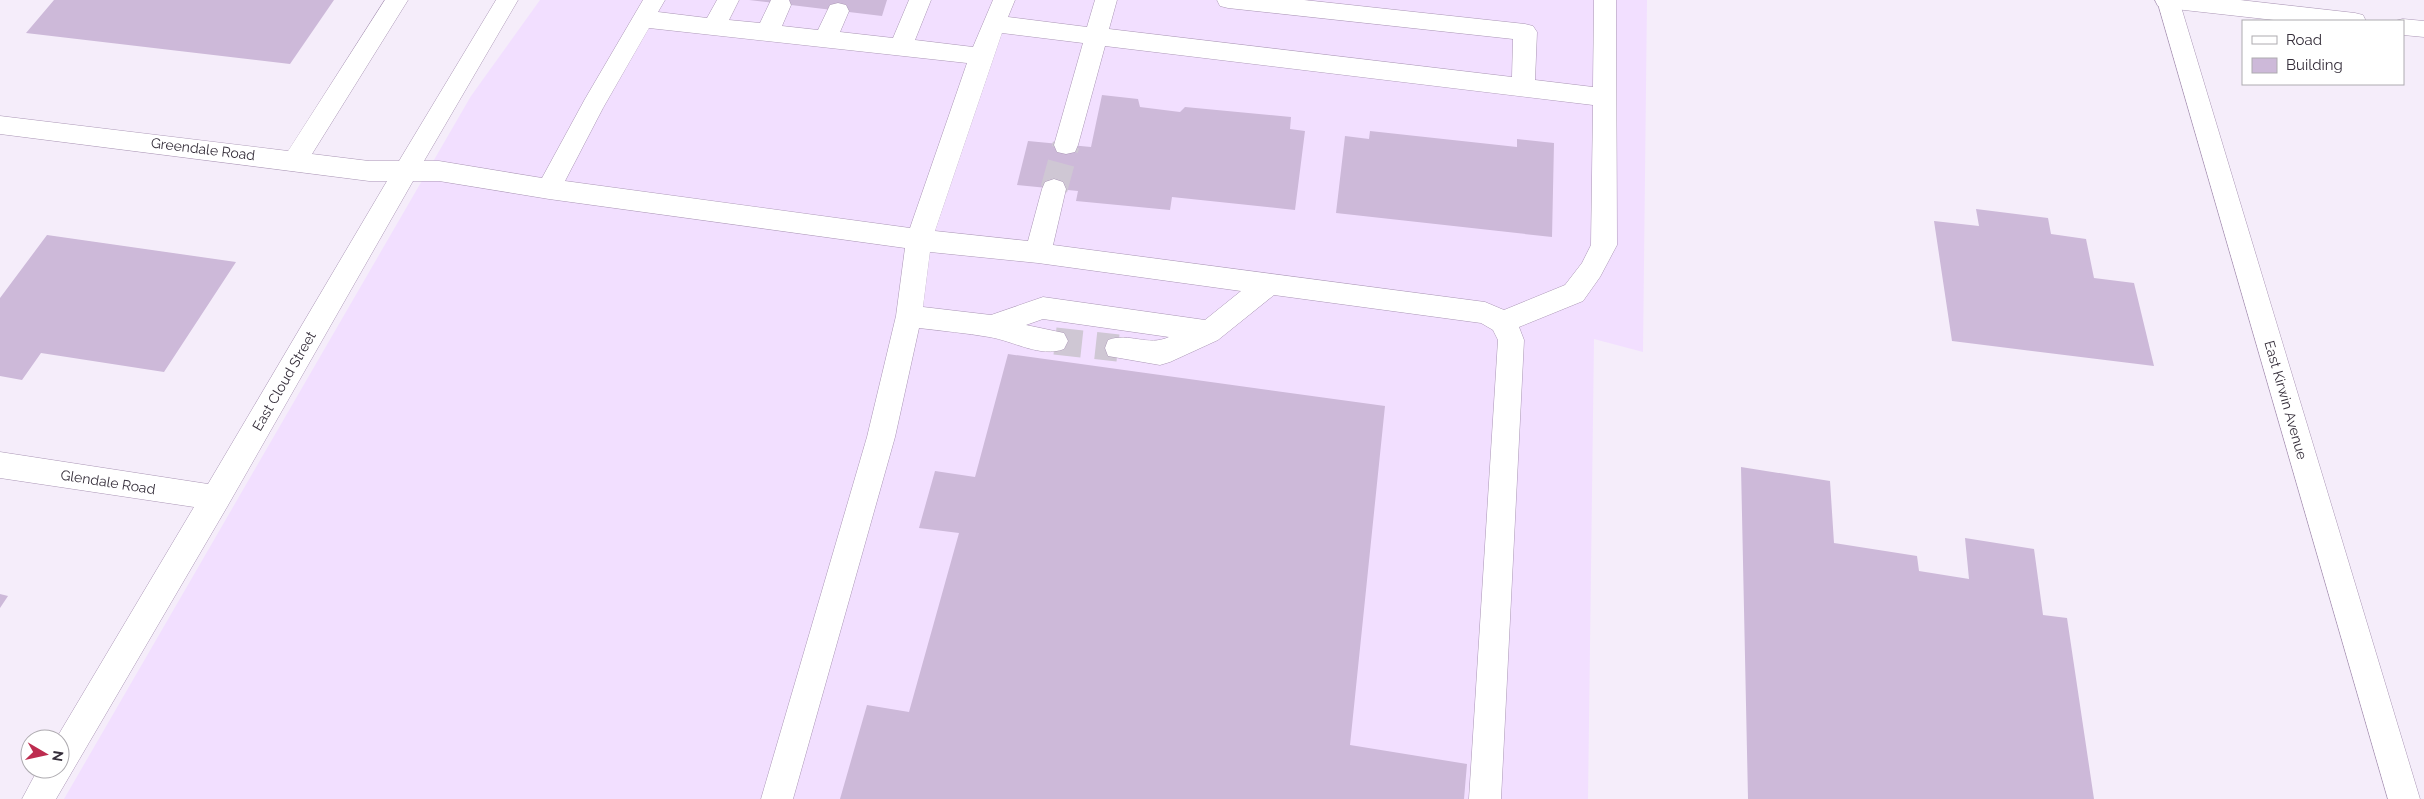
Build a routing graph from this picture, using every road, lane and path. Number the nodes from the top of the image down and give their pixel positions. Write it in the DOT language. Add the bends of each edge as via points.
graph roads {
  1 [pos="397,0"];
  2 [pos="507,0"];
  3 [pos="728,0"];
  4 [pos="920,0"];
  5 [pos="1106,0"];
  6 [pos="1228,0"];
  7 [pos="1605,0"];
  8 [pos="2168,0"];
  9 [pos="780,5"];
  10 [pos="649,10"];
  11 [pos="838,11"];
  12 [pos="999,12"];
  13 [pos="2346,20"];
  14 [pos="714,26"];
  15 [pos="2404,27"];
  16 [pos="2424,29"];
  17 [pos="768,32"];
  18 [pos="1095,36"];
  19 [pos="826,38"];
  20 [pos="901,47"];
  21 [pos="980,56"];
  22 [pos="1523,86"];
  23 [pos="1604,97"];
  24 [pos="0,125"];
  25 [pos="1066,145"];
  26 [pos="295,161"];
  27 [pos="405,171"];
  28 [pos="549,189"];
  29 [pos="1054,189"];
  30 [pos="919,240"];
  31 [pos="1038,253"];
  32 [pos="1269,284"];
  33 [pos="909,316"];
  34 [pos="1502,322"];
  35 [pos="991,326"];
  36 [pos="1209,332"];
  37 [pos="1055,341"];
  38 [pos="1118,348"];
  39 [pos="0,465"];
  40 [pos="217,498"];
  41 [pos="70,745"];
  42 [pos="50,779"];
  43 [pos="38,799"];
  44 [pos="777,799"];
  45 [pos="1485,799"];
  46 [pos="2404,799"];
  1 -- 26 [label="street"];
  2 -- 27 [label="street, East Cloud Street"];
  3 -- 14 [label="street"];
  4 -- 20 [label="street"];
  5 -- 18 [label="street"];
  6 -- 22 [label="street" via="1525,32"];
  7 -- 23 [label="street"];
  8 -- 13 [label="street"];
  8 -- 46 [label="street, East Kirwin Avenue"];
  9 -- 17 [label="street"];
  10 -- 14 [label="street"];
  10 -- 28 [label="street" via="592,106"];
  11 -- 19 [label="street"];
  12 -- 18 [label="street"];
  12 -- 21 [label="street"];
  14 -- 17 [label="street"];
  15 -- 16 [label="street"];
  17 -- 19 [label="street"];
  18 -- 22 [label="street"];
  18 -- 25 [label="street"];
  19 -- 20 [label="street"];
  20 -- 21 [label="street"];
  21 -- 30 [label="street"];
  22 -- 23 [label="street"];
  23 -- 34 [label="street" via="1604,245 1592,270 1574,293"];
  24 -- 26 [label="street, Greendale Road"];
  26 -- 27 [label="street, Greendale Road" via="369,171"];
  27 -- 28 [label="street, Greendale Road" via="440,170"];
  27 -- 40 [label="street, East Cloud Street"];
  28 -- 30 [label="street, Greendale Road"];
  29 -- 31 [label="street"];
  30 -- 31 [label="street, Greendale Road"];
  30 -- 33 [label="street"];
  31 -- 32 [label="street, Greendale Road"];
  32 -- 34 [label="street, Greendale Road" via="1485,313"];
  32 -- 36 [label="street"];
  33 -- 35 [label="street"];
  33 -- 44 [label="street" via="881,437"];
  34 -- 45 [label="street" via="1511,340"];
  35 -- 36 [label="street" via="1043,308"];
  35 -- 37 [label="street"];
  36 -- 38 [label="street" via="1160,354"];
  39 -- 40 [label="street, Glendale Road"];
  40 -- 41 [label="street, East Cloud Street"];
  42 -- 43 [label="street"];
}
